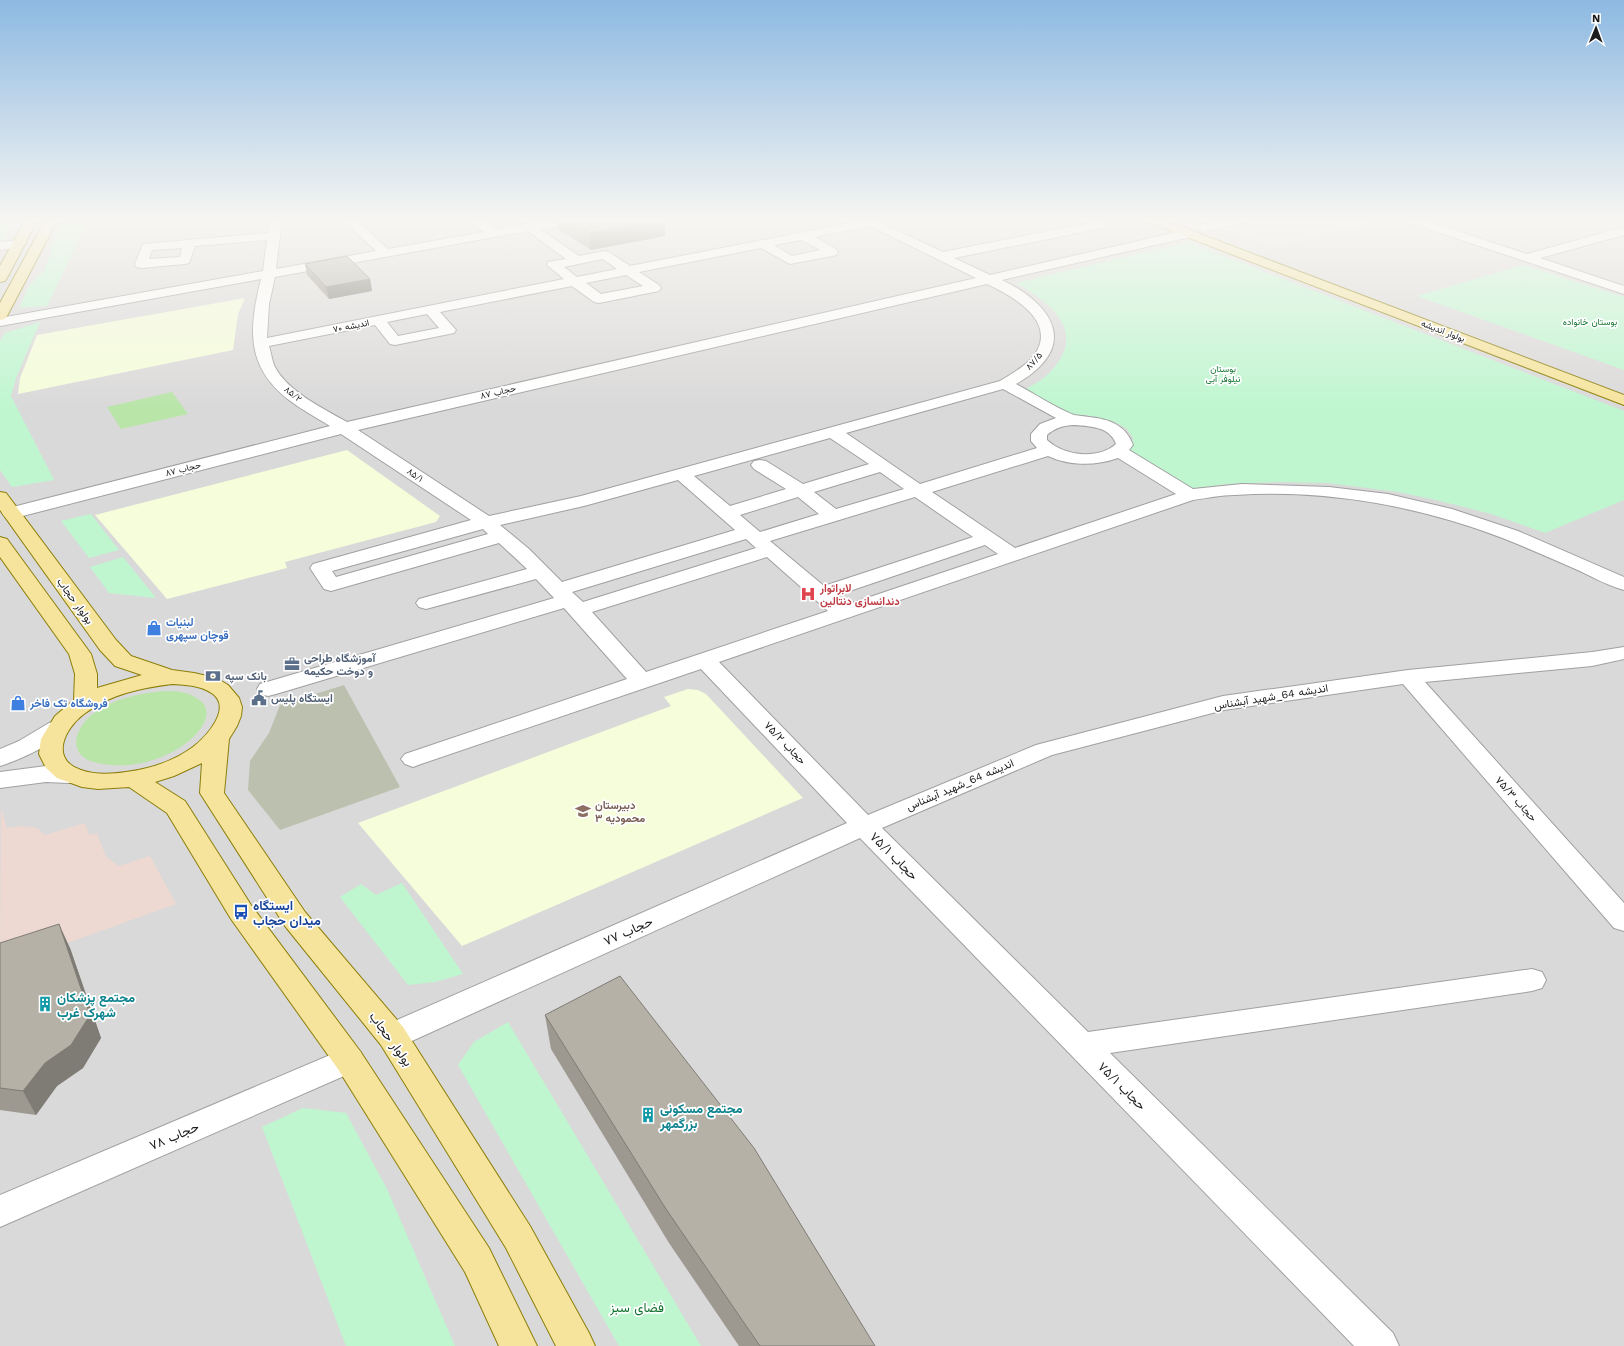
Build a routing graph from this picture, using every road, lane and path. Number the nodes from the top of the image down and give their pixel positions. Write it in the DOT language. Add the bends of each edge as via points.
graph roads {
  1 [pos="18,282"];
  2 [pos="223,282"];
  3 [pos="230,282"];
  4 [pos="251,282"];
  5 [pos="267,282"];
  6 [pos="576,282"];
  7 [pos="645,282"];
  8 [pos="975,282"];
  9 [pos="993,282"];
  10 [pos="1312,282"];
  11 [pos="1348,282"];
  12 [pos="1599,282"];
  13 [pos="216,283"];
  14 [pos="1624,290"];
  15 [pos="264,294"];
  16 [pos="431,310"];
  17 [pos="0,316"];
  18 [pos="378,320"];
  19 [pos="0,322"];
  20 [pos="1499,338"];
  21 [pos="261,343"];
  22 [pos="1005,384"];
  23 [pos="1624,400"];
  24 [pos="1072,420"];
  25 [pos="344,428"];
  26 [pos="839,436"];
  27 [pos="1049,450"];
  28 [pos="1120,452"];
  29 [pos="760,465"];
  30 [pos="882,466"];
  31 [pos="687,479"];
  32 [pos="917,490"];
  33 [pos="800,491"];
  34 [pos="1190,495"];
  35 [pos="5,505"];
  36 [pos="727,513"];
  37 [pos="833,516"];
  38 [pos="486,522"];
  39 [pos="501,536"];
  40 [pos="987,538"];
  41 [pos="759,540"];
  42 [pos="0,543"];
  43 [pos="1012,555"];
  44 [pos="540,572"];
  45 [pos="614,573"];
  46 [pos="1624,584"];
  47 [pos="632,593"];
  48 [pos="821,594"];
  49 [pos="568,600"];
  50 [pos="426,603"];
  51 [pos="843,613"];
  52 [pos="1624,653"];
  53 [pos="705,660"];
  54 [pos="172,677"];
  55 [pos="1408,677"];
  56 [pos="642,682"];
  57 [pos="268,689"];
  58 [pos="85,703"];
  59 [pos="57,728"];
  60 [pos="217,739"];
  61 [pos="0,758"];
  62 [pos="413,759"];
  63 [pos="69,775"];
  64 [pos="134,779"];
  65 [pos="0,780"];
  66 [pos="864,826"];
  67 [pos="1624,922"];
  68 [pos="1532,980"];
  69 [pos="392,1036"];
  70 [pos="1082,1045"];
  71 [pos="349,1060"];
  72 [pos="0,1211"];
  73 [pos="518,1346"];
  74 [pos="576,1346"];
  75 [pos="1380,1346"];
  1 -- 17 [label="main road"];
  2 -- 13 [label="street"];
  3 -- 13 [label="street"];
  4 -- 15 [label="street" via="259,285"];
  5 -- 15 [label="street, ۸۵/۲"];
  6 -- 7 [label="street" via="599,299 654,288"];
  6 -- 16 [label="street, اندیشه ۷۰"];
  8 -- 25 [label="street, حجاب ۸۷"];
  9 -- 22 [label="street, ۸۷/۵" via="1013,291 1032,305 1044,320 1048,336 1043,353 1029,369"];
  10 -- 23 [label="main road, بولوار اندیشه"];
  11 -- 20 [label="main road, بولوار اندیشه"];
  12 -- 14 [label="street"];
  13 -- 19 [label="street"];
  15 -- 21 [label="street, ۸۵/۲" via="259,335"];
  16 -- 18 [label="street, اندیشه ۷۰"];
  16 -- 18 [label="street" via="449,330 395,341"];
  18 -- 21 [label="street, اندیشه ۷۰"];
  21 -- 25 [label="street, ۸۵/۲" via="267,367 278,382 295,397"];
  22 -- 24 [label="street"];
  22 -- 26 [label="street, ۸۷/۵"];
  24 -- 27 [label="street" via="1044,427 1039,434 1039,441"];
  24 -- 28 [label="street" via="1102,424 1116,430 1124,437 1126,445"];
  25 -- 35 [label="street, حجاب ۸۷"];
  25 -- 38 [label="street, ۸۵/۱"];
  26 -- 29 [label="street"];
  26 -- 30 [label="street"];
  26 -- 31 [label="street"];
  27 -- 28 [label="street" via="1076,458 1093,459 1109,457"];
  27 -- 32 [label="street"];
  28 -- 34 [label="street"];
  29 -- 31 [label="street"];
  29 -- 33 [label="street"];
  30 -- 32 [label="street"];
  30 -- 33 [label="street"];
  31 -- 36 [label="street"];
  31 -- 38 [label="street"];
  32 -- 37 [label="street"];
  32 -- 40 [label="street"];
  33 -- 36 [label="street"];
  33 -- 37 [label="street"];
  34 -- 43 [label="street"];
  34 -- 46 [label="street" via="1241,489 1298,490 1355,495 1413,505 1472,520 1529,541"];
  35 -- 54 [label="main road, بولوار حجاب" via="108,645 123,661"];
  36 -- 41 [label="street"];
  37 -- 41 [label="street"];
  38 -- 39 [label="street, ۸۵/۱"];
  38 -- 39 [label="street" via="320,568 331,585"];
  39 -- 44 [label="street, ۸۵/۱"];
  40 -- 43 [label="street"];
  40 -- 48 [label="street"];
  41 -- 45 [label="street"];
  41 -- 47 [label="street"];
  41 -- 48 [label="street"];
  42 -- 58 [label="main road" via="80,654 86,674"];
  43 -- 51 [label="street"];
  44 -- 49 [label="street, ۸۵/۱"];
  44 -- 50 [label="street"];
  45 -- 47 [label="street" via="601,578 597,587 599,590 610,596"];
  45 -- 49 [label="street"];
  47 -- 49 [label="street"];
  48 -- 51 [label="street"];
  49 -- 56 [label="street, ۸۵/۱"];
  49 -- 57 [label="street"];
  51 -- 53 [label="street"];
  52 -- 55 [label="street, اندیشه 64_شهید آبشناس" via="1592,659"];
  53 -- 56 [label="street"];
  53 -- 66 [label="street, حجاب ۷۵/۲"];
  54 -- 58 [label="main road" via="127,684"];
  54 -- 60 [label="main road" via="208,683 221,690 229,700 231,712 227,725"];
  55 -- 66 [label="street, اندیشه 64_شهید آبشناس" via="1224,703 1044,750"];
  55 -- 67 [label="street, حجاب ۷۵/۳"];
  56 -- 62 [label="street"];
  58 -- 59 [label="main road"];
  59 -- 61 [label="street"];
  59 -- 63 [label="main road" via="50,742 50,755 57,766"];
  60 -- 64 [label="main road" via="182,764"];
  60 -- 69 [label="main road, بولوار حجاب" via="212,793 295,918"];
  63 -- 64 [label="main road" via="87,780"];
  63 -- 65 [label="street" via="46,774"];
  64 -- 71 [label="main road" via="176,807 241,912"];
  66 -- 69 [label="street, حجاب ۷۷"];
  66 -- 70 [label="street, حجاب ۷۵/۱"];
  68 -- 70 [label="street"];
  69 -- 74 [label="main road, بولوار حجاب" via="518,1237"];
  70 -- 75 [label="street, حجاب ۷۵/۱"];
  71 -- 72 [label="street, حجاب ۷۸"];
  71 -- 73 [label="main road" via="478,1260"];
}
